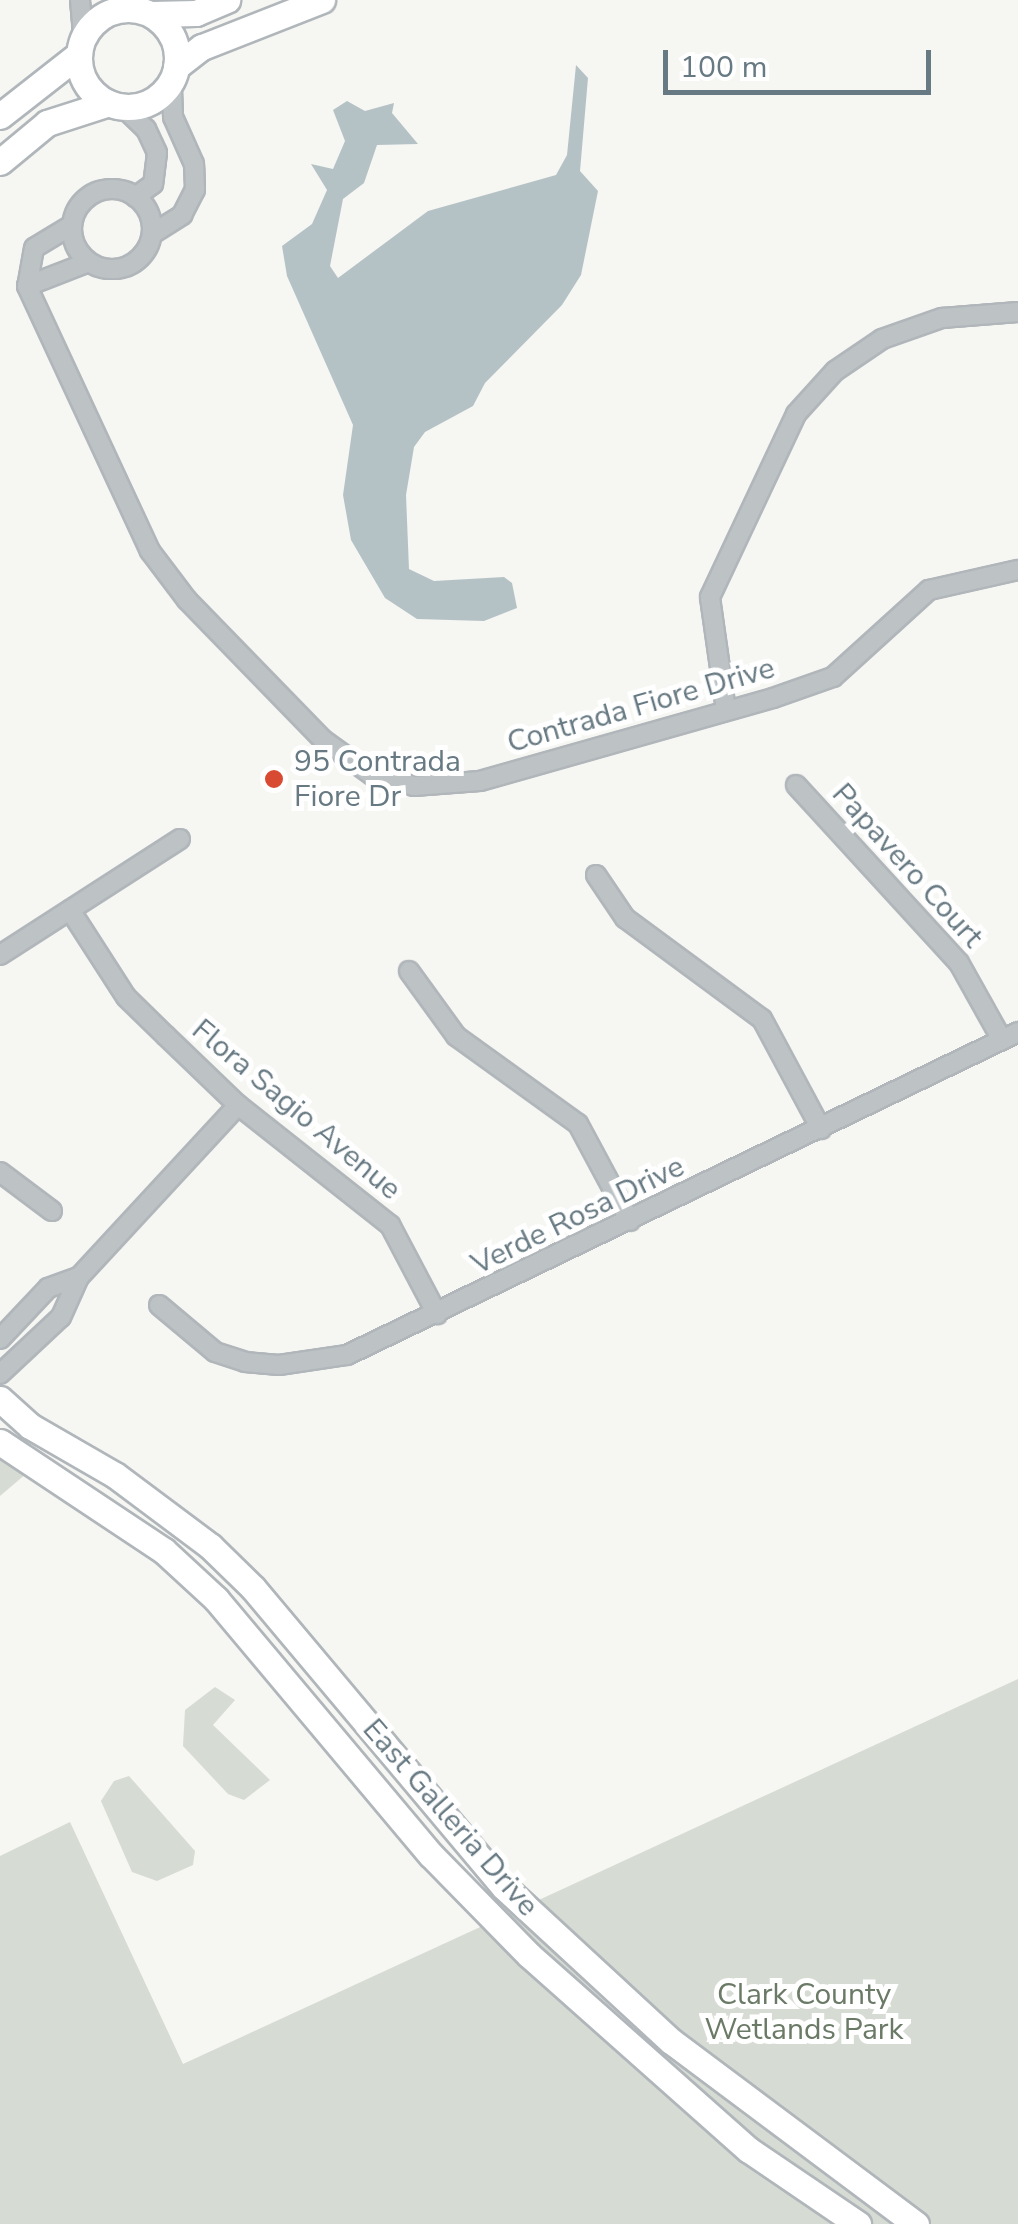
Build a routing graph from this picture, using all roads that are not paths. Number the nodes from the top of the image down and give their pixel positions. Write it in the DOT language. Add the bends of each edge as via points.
graph roads {
  1 [pos="80,0"];
  2 [pos="227,0"];
  3 [pos="322,0"];
  4 [pos="138,8"];
  5 [pos="81,46"];
  6 [pos="174,74"];
  7 [pos="116,105"];
  8 [pos="0,116"];
  9 [pos="0,162"];
  10 [pos="135,197"];
  11 [pos="72,226"];
  12 [pos="152,234"];
  13 [pos="88,262"];
  14 [pos="27,286"];
  15 [pos="1018,312"];
  16 [pos="1018,570"];
  17 [pos="726,710"];
  18 [pos="796,784"];
  19 [pos="180,839"];
  20 [pos="596,875"];
  21 [pos="70,910"];
  22 [pos="0,955"];
  23 [pos="409,971"];
  24 [pos="1010,1036"];
  25 [pos="238,1105"];
  26 [pos="820,1129"];
  27 [pos="0,1172"];
  28 [pos="52,1210"];
  29 [pos="630,1221"];
  30 [pos="79,1276"];
  31 [pos="159,1306"];
  32 [pos="437,1314"];
  33 [pos="0,1339"];
  34 [pos="0,1374"];
  35 [pos="0,1398"];
  36 [pos="0,1442"];
  37 [pos="313,1658"];
  38 [pos="286,1681"];
  39 [pos="858,2224"];
  40 [pos="915,2224"];
  1 -- 5 [label="street"];
  2 -- 4 [label="main road" via="196,12"];
  3 -- 6 [label="main road" via="202,46"];
  4 -- 5 [label="main road" via="104,14"];
  4 -- 6 [label="main road" via="174,39"];
  5 -- 7 [label="main road" via="87,84"];
  5 -- 8 [label="main road"];
  6 -- 7 [label="main road" via="151,102"];
  6 -- 12 [label="street" via="173,117 194,164 195,190 182,215"];
  7 -- 9 [label="main road" via="47,124"];
  7 -- 10 [label="street" via="146,128 157,152 152,184"];
  10 -- 11 [label="street" via="116,190 95,193 79,206"];
  10 -- 12 [label="street" via="148,213"];
  11 -- 13 [label="street"];
  11 -- 14 [label="street" via="34,248"];
  12 -- 13 [label="street" via="128,266"];
  13 -- 14 [label="street"];
  14 -- 17 [label="street, Contrada Fiore Drive" via="150,551 187,600 350,762 388,780 440,787"];
  15 -- 17 [label="street" via="942,318 882,339 835,371 796,414 710,597"];
  16 -- 17 [label="street, Contrada Fiore Drive" via="929,590 832,677"];
  18 -- 24 [label="street, Papavero Court" via="959,963"];
  19 -- 21 [label="street"];
  20 -- 26 [label="street" via="625,918 762,1019"];
  21 -- 22 [label="street"];
  21 -- 25 [label="street, Flora Sagio Avenue" via="126,997"];
  23 -- 29 [label="street" via="456,1036 578,1124"];
  24 -- 26 [label="street, Verde Rosa Drive"];
  25 -- 30 [label="street"];
  25 -- 32 [label="street, Flora Sagio Avenue" via="390,1226"];
  26 -- 29 [label="street, Verde Rosa Drive"];
  27 -- 28 [label="street"];
  29 -- 32 [label="street, Verde Rosa Drive"];
  30 -- 33 [label="street" via="48,1288"];
  30 -- 34 [label="street" via="68,1308"];
  31 -- 32 [label="street, Verde Rosa Drive" via="214,1352 279,1365 347,1355"];
  35 -- 37 [label="main road, East Galleria Drive" via="30,1426 115,1475 210,1546"];
  36 -- 38 [label="main road, East Galleria Drive" via="164,1551 216,1599"];
  37 -- 38 [label="main road"];
  37 -- 40 [label="main road, East Galleria Drive" via="504,1888 672,2041"];
  38 -- 39 [label="main road, East Galleria Drive" via="430,1855 529,1954 748,2150"];
}
